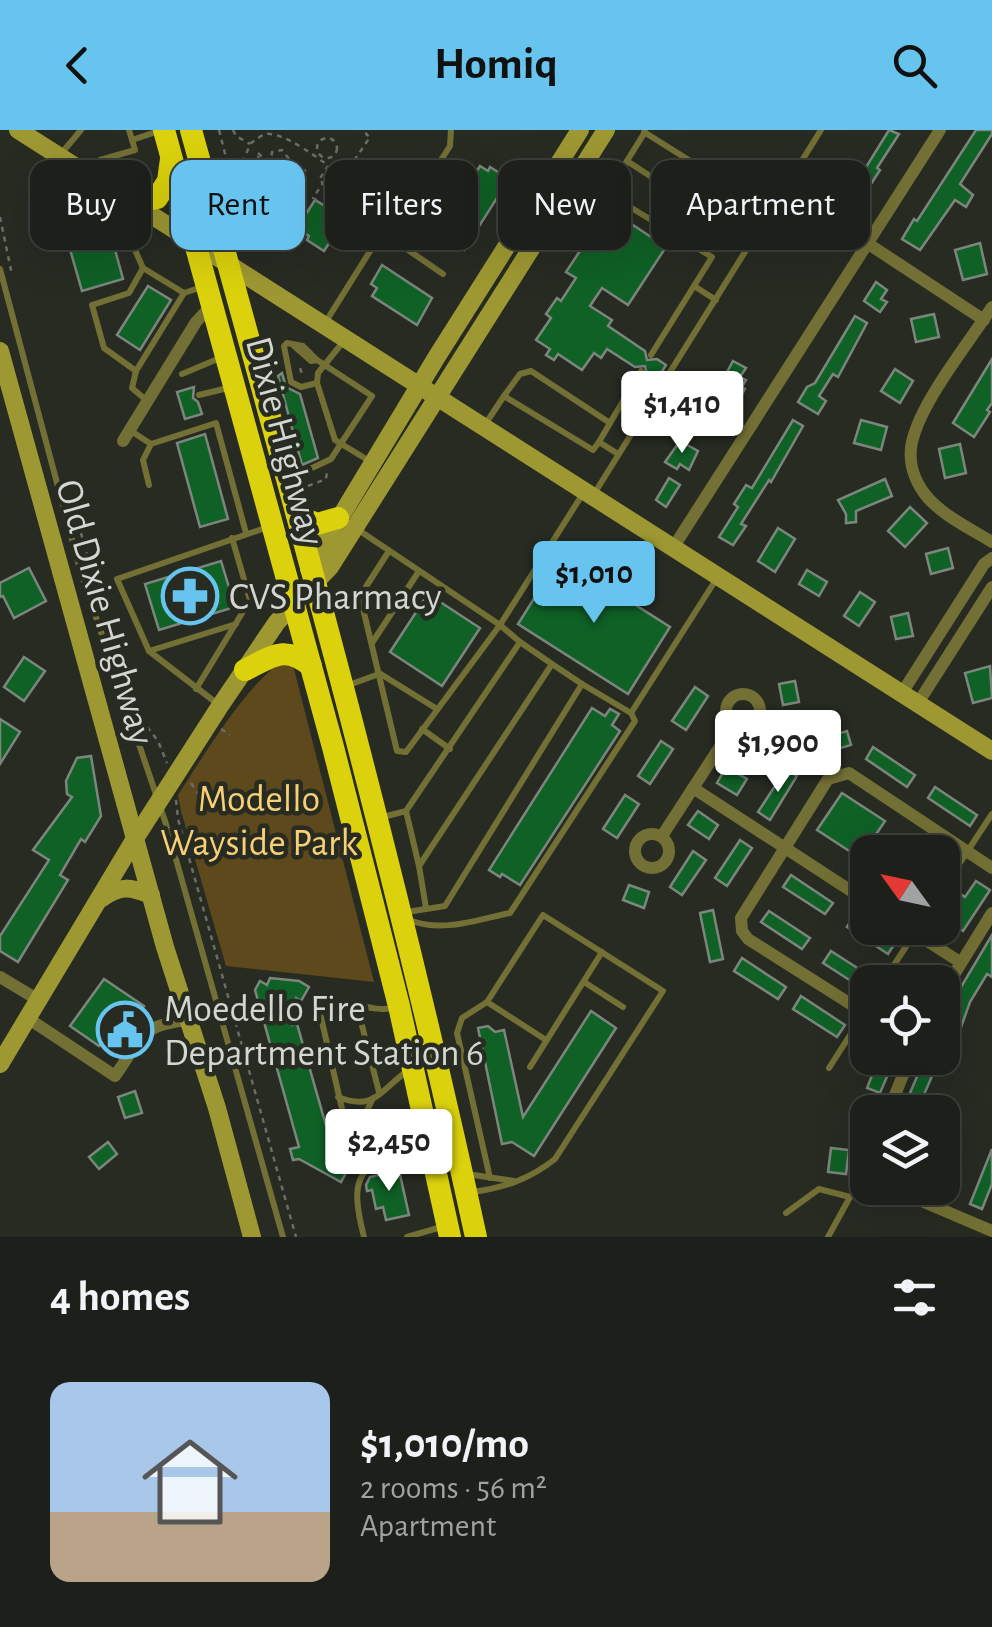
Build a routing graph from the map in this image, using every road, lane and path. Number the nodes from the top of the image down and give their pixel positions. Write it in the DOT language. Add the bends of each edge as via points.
graph roads {
  1 [pos="81,130"];
  2 [pos="129,130"];
  3 [pos="162,130"];
  4 [pos="191,130"];
  5 [pos="219,130"];
  6 [pos="234,130"];
  7 [pos="338,130"];
  8 [pos="368,130"];
  9 [pos="452,130"];
  10 [pos="580,130"];
  11 [pos="606,130"];
  12 [pos="821,130"];
  13 [pos="940,130"];
  14 [pos="644,131"];
  15 [pos="267,132"];
  16 [pos="28,133"];
  17 [pos="332,139"];
  18 [pos="132,140"];
  19 [pos="250,144"];
  20 [pos="59,156"];
  21 [pos="171,156"];
  22 [pos="321,157"];
  23 [pos="66,160"];
  24 [pos="100,160"];
  25 [pos="172,160"];
  26 [pos="227,160"];
  27 [pos="245,160"];
  28 [pos="268,160"];
  29 [pos="290,160"];
  30 [pos="354,160"];
  31 [pos="441,160"];
  32 [pos="628,160"];
  33 [pos="690,160"];
  34 [pos="802,160"];
  35 [pos="325,161"];
  36 [pos="325,170"];
  37 [pos="151,200"];
  38 [pos="317,200"];
  39 [pos="631,208"];
  40 [pos="0,216"];
  41 [pos="870,238"];
  42 [pos="870,245"];
  43 [pos="138,250"];
  44 [pos="198,250"];
  45 [pos="207,250"];
  46 [pos="371,250"];
  47 [pos="408,250"];
  48 [pos="746,250"];
  49 [pos="863,250"];
  50 [pos="228,264"];
  51 [pos="142,268"];
  52 [pos="0,269"];
  53 [pos="443,274"];
  54 [pos="13,280"];
  55 [pos="694,286"];
  56 [pos="184,293"];
  57 [pos="210,295"];
  58 [pos="716,300"];
  59 [pos="992,307"];
  60 [pos="984,320"];
  61 [pos="324,324"];
  62 [pos="346,338"];
  63 [pos="0,351"];
  64 [pos="226,355"];
  65 [pos="651,355"];
  66 [pos="326,365"];
  67 [pos="300,368"];
  68 [pos="136,371"];
  69 [pos="641,371"];
  70 [pos="182,374"];
  71 [pos="317,383"];
  72 [pos="305,384"];
  73 [pos="420,385"];
  74 [pos="234,386"];
  75 [pos="199,395"];
  76 [pos="437,396"];
  77 [pos="504,396"];
  78 [pos="147,401"];
  79 [pos="610,422"];
  80 [pos="244,423"];
  81 [pos="484,426"];
  82 [pos="218,430"];
  83 [pos="126,435"];
  84 [pos="598,442"];
  85 [pos="152,444"];
  86 [pos="341,444"];
  87 [pos="618,454"];
  88 [pos="372,463"];
  89 [pos="327,471"];
  90 [pos="297,482"];
  91 [pos="148,485"];
  92 [pos="588,494"];
  93 [pos="298,516"];
  94 [pos="346,522"];
  95 [pos="78,524"];
  96 [pos="273,525"];
  97 [pos="246,533"];
  98 [pos="232,538"];
  99 [pos="992,542"];
  100 [pos="674,548"];
  101 [pos="390,551"];
  102 [pos="992,558"];
  103 [pos="419,571"];
  104 [pos="314,572"];
  105 [pos="718,577"];
  106 [pos="992,587"];
  107 [pos="100,599"];
  108 [pos="294,602"];
  109 [pos="237,624"];
  110 [pos="500,624"];
  111 [pos="520,642"];
  112 [pos="371,644"];
  113 [pos="150,651"];
  114 [pos="552,664"];
  115 [pos="310,666"];
  116 [pos="245,670"];
  117 [pos="378,674"];
  118 [pos="582,684"];
  119 [pos="344,686"];
  120 [pos="196,689"];
  121 [pos="910,698"];
  122 [pos="220,706"];
  123 [pos="437,709"];
  124 [pos="630,713"];
  125 [pos="140,716"];
  126 [pos="734,725"];
  127 [pos="220,728"];
  128 [pos="422,730"];
  129 [pos="230,735"];
  130 [pos="450,749"];
  131 [pos="992,751"];
  132 [pos="168,767"];
  133 [pos="187,778"];
  134 [pos="343,786"];
  135 [pos="694,788"];
  136 [pos="166,797"];
  137 [pos="205,804"];
  138 [pos="406,811"];
  139 [pos="992,814"];
  140 [pos="378,818"];
  141 [pos="662,836"];
  142 [pos="136,837"];
  143 [pos="784,848"];
  144 [pos="968,852"];
  145 [pos="960,864"];
  146 [pos="419,866"];
  147 [pos="992,868"];
  148 [pos="850,890"];
  149 [pos="151,895"];
  150 [pos="98,901"];
  151 [pos="426,908"];
  152 [pos="992,913"];
  153 [pos="402,915"];
  154 [pos="936,945"];
  155 [pos="602,952"];
  156 [pos="960,962"];
  157 [pos="958,965"];
  158 [pos="0,976"];
  159 [pos="584,982"];
  160 [pos="40,1001"];
  161 [pos="487,1002"];
  162 [pos="850,1002"];
  163 [pos="357,1006"];
  164 [pos="399,1006"];
  165 [pos="623,1007"];
  166 [pos="29,1019"];
  167 [pos="188,1020"];
  168 [pos="850,1037"];
  169 [pos="546,1040"];
  170 [pos="408,1043"];
  171 [pos="0,1064"];
  172 [pos="530,1066"];
  173 [pos="412,1067"];
  174 [pos="830,1068"];
  175 [pos="376,1095"];
  176 [pos="338,1097"];
  177 [pos="430,1148"];
  178 [pos="490,1178"];
  179 [pos="516,1182"];
  180 [pos="465,1183"];
  181 [pos="850,1197"];
  182 [pos="931,1205"];
  183 [pos="786,1213"];
  184 [pos="992,1231"];
  185 [pos="452,1233"];
  186 [pos="252,1237"];
  187 [pos="283,1237"];
  188 [pos="296,1237"];
  189 [pos="364,1237"];
  190 [pos="407,1237"];
  191 [pos="476,1237"];
  192 [pos="828,1237"];
  1 -- 20 [label="lane"];
  2 -- 18 [label="lane"];
  3 -- 18 [label="lane"];
  3 -- 21 [label="highway, Dixie Highway"];
  4 -- 50 [label="highway, Dixie Highway"];
  5 -- 26 [label="path"];
  6 -- 19 [label="path"];
  7 -- 17 [label="path"];
  8 -- 30 [label="path"];
  9 -- 31 [label="lane"];
  10 -- 73 [label="street"];
  11 -- 76 [label="street"];
  12 -- 34 [label="lane"];
  13 -- 41 [label="street"];
  14 -- 32 [label="lane"];
  14 -- 33 [label="lane"];
  15 -- 19 [label="path"];
  15 -- 22 [label="path"];
  16 -- 20 [label="street"];
  17 -- 22 [label="path" via="317,144"];
  17 -- 22 [label="path" via="336,153"];
  18 -- 24 [label="lane" via="135,150"];
  19 -- 27 [label="path"];
  20 -- 23 [label="street"];
  21 -- 25 [label="highway, Dixie Highway"];
  21 -- 37 [label="highway" via="163,190"];
  22 -- 35 [label="path"];
  28 -- 29 [label="path" via="282,150"];
  36 -- 38 [label="path" via="312,198"];
  39 -- 55 [label="lane" via="712,257"];
  40 -- 54 [label="path"];
  42 -- 60 [label="street"];
  43 -- 51 [label="lane"];
  44 -- 57 [label="highway, Dixie Highway"];
  45 -- 50 [label="street"];
  46 -- 61 [label="lane"];
  47 -- 53 [label="lane"];
  48 -- 58 [label="lane"];
  49 -- 100 [label="street"];
  50 -- 61 [label="street"];
  50 -- 90 [label="highway, Dixie Highway"];
  51 -- 56 [label="lane"];
  51 -- 68 [label="lane" via="129,293 92,304 104,348"];
  52 -- 136 [label="lane" via="81,573"];
  55 -- 58 [label="lane"];
  55 -- 65 [label="lane"];
  56 -- 57 [label="lane"];
  56 -- 68 [label="lane"];
  57 -- 64 [label="highway, Dixie Highway"];
  57 -- 78 [label="street"];
  58 -- 87 [label="lane"];
  59 -- 60 [label="street"];
  60 -- 99 [label="street" via="931,400 911,459 921,488 939,508"];
  61 -- 62 [label="street"];
  62 -- 66 [label="lane"];
  62 -- 73 [label="street"];
  63 -- 142 [label="street, Old Dixie Highway"];
  64 -- 70 [label="lane"];
  64 -- 74 [label="highway, Dixie Highway"];
  66 -- 71 [label="lane"];
  66 -- 71 [label="lane" via="287,343 291,382"];
  66 -- 86 [label="lane" via="372,396"];
  67 -- 72 [label="path"];
  68 -- 78 [label="lane" via="132,388"];
  69 -- 79 [label="lane"];
  71 -- 86 [label="lane"];
  73 -- 76 [label="street"];
  73 -- 88 [label="street"];
  74 -- 75 [label="lane"];
  74 -- 80 [label="highway, Dixie Highway"];
  76 -- 81 [label="street"];
  76 -- 94 [label="street"];
  77 -- 79 [label="lane" via="520,374 531,371"];
  77 -- 81 [label="lane"];
  77 -- 84 [label="lane" via="594,450"];
  78 -- 83 [label="street"];
  79 -- 84 [label="lane"];
  80 -- 82 [label="lane"];
  80 -- 96 [label="highway, Dixie Highway"];
  81 -- 92 [label="street"];
  82 -- 85 [label="lane" via="216,423"];
  82 -- 97 [label="lane"];
  83 -- 85 [label="lane"];
  84 -- 87 [label="lane"];
  85 -- 91 [label="lane" via="143,460"];
  86 -- 88 [label="lane"];
  86 -- 90 [label="lane" via="326,464"];
  87 -- 92 [label="lane"];
  88 -- 94 [label="street"];
  89 -- 90 [label="path" via="326,480"];
  90 -- 93 [label="highway, Dixie Highway"];
  92 -- 100 [label="street"];
  92 -- 110 [label="lane"];
  93 -- 94 [label="highway" via="317,524"];
  93 -- 104 [label="highway, Dixie Highway"];
  94 -- 101 [label="lane"];
  94 -- 104 [label="street"];
  95 -- 107 [label="path"];
  96 -- 97 [label="lane"];
  96 -- 108 [label="highway, Dixie Highway"];
  97 -- 98 [label="lane"];
  98 -- 109 [label="lane" via="250,600"];
  98 -- 113 [label="lane" via="117,579"];
  100 -- 105 [label="street"];
  101 -- 103 [label="lane"];
  101 -- 112 [label="lane" via="360,596"];
  102 -- 121 [label="street"];
  103 -- 110 [label="lane"];
  103 -- 112 [label="lane"];
  104 -- 108 [label="street"];
  104 -- 119 [label="highway, Dixie Highway"];
  105 -- 121 [label="street"];
  105 -- 124 [label="lane"];
  106 -- 121 [label="street"];
  108 -- 115 [label="highway, Dixie Highway"];
  108 -- 116 [label="street"];
  109 -- 113 [label="lane"];
  109 -- 120 [label="lane"];
  110 -- 111 [label="lane"];
  110 -- 123 [label="lane"];
  111 -- 114 [label="lane"];
  111 -- 130 [label="lane"];
  112 -- 117 [label="lane"];
  113 -- 120 [label="lane"];
  114 -- 118 [label="lane"];
  114 -- 146 [label="lane"];
  115 -- 116 [label="highway" via="285,653"];
  115 -- 134 [label="highway, Dixie Highway"];
  116 -- 122 [label="street"];
  117 -- 119 [label="lane"];
  117 -- 123 [label="lane"];
  117 -- 128 [label="lane" via="397,752 406,752"];
  118 -- 124 [label="lane"];
  118 -- 151 [label="lane" via="445,906"];
  119 -- 140 [label="highway, Dixie Highway"];
  120 -- 122 [label="lane"];
  121 -- 131 [label="street"];
  122 -- 136 [label="street"];
  123 -- 128 [label="lane"];
  124 -- 153 [label="lane" via="635,721 510,913 428,927"];
  125 -- 132 [label="path"];
  126 -- 135 [label="street"];
  127 -- 129 [label="path"];
  128 -- 130 [label="lane"];
  130 -- 138 [label="lane"];
  133 -- 137 [label="path"];
  134 -- 153 [label="highway" via="369,827 386,904"];
  134 -- 164 [label="highway, Dixie Highway"];
  135 -- 141 [label="street"];
  135 -- 143 [label="street"];
  136 -- 142 [label="street"];
  136 -- 187 [label="lane"];
  136 -- 188 [label="path" via="178,819"];
  138 -- 140 [label="lane"];
  138 -- 146 [label="lane"];
  139 -- 144 [label="lane"];
  140 -- 153 [label="highway, Dixie Highway"];
  142 -- 149 [label="street, Old Dixie Highway"];
  142 -- 150 [label="street"];
  143 -- 144 [label="street" via="828,778 849,773"];
  143 -- 148 [label="street"];
  143 -- 162 [label="street" via="741,918 742,930"];
  144 -- 145 [label="lane"];
  144 -- 147 [label="street"];
  146 -- 151 [label="lane"];
  149 -- 150 [label="street" via="126,886"];
  149 -- 167 [label="street, Old Dixie Highway"];
  150 -- 160 [label="street"];
  151 -- 153 [label="lane"];
  152 -- 156 [label="street"];
  153 -- 180 [label="highway, Dixie Highway"];
  154 -- 156 [label="street"];
  155 -- 159 [label="lane"];
  155 -- 161 [label="lane" via="544,915"];
  155 -- 179 [label="lane" via="664,990 555,1159"];
  156 -- 157 [label="street"];
  158 -- 160 [label="street"];
  159 -- 165 [label="lane"];
  159 -- 169 [label="lane"];
  160 -- 166 [label="street"];
  161 -- 169 [label="lane"];
  161 -- 178 [label="lane" via="462,1018 456,1033"];
  163 -- 164 [label="lane"];
  163 -- 175 [label="lane"];
  163 -- 176 [label="lane" via="341,1002 320,1013"];
  164 -- 170 [label="highway, Dixie Highway"];
  166 -- 167 [label="street" via="115,1076 148,1029"];
  166 -- 171 [label="street"];
  167 -- 186 [label="street, Old Dixie Highway"];
  168 -- 174 [label="lane"];
  169 -- 172 [label="lane"];
  170 -- 173 [label="highway, Dixie Highway"];
  170 -- 180 [label="highway" via="429,1090 453,1185 458,1191"];
  173 -- 175 [label="lane"];
  173 -- 177 [label="highway, Dixie Highway"];
  175 -- 176 [label="lane" via="365,1104"];
  175 -- 176 [label="lane" via="356,1131 345,1122"];
  177 -- 185 [label="highway, Dixie Highway"];
  177 -- 189 [label="lane" via="372,1166 359,1178 355,1194"];
  178 -- 179 [label="lane"];
  178 -- 180 [label="lane"];
  179 -- 180 [label="lane" via="499,1189"];
  180 -- 191 [label="highway, Dixie Highway"];
  181 -- 183 [label="lane" via="819,1189"];
  181 -- 192 [label="lane"];
  182 -- 184 [label="street"];
  185 -- 190 [label="lane"];
}
